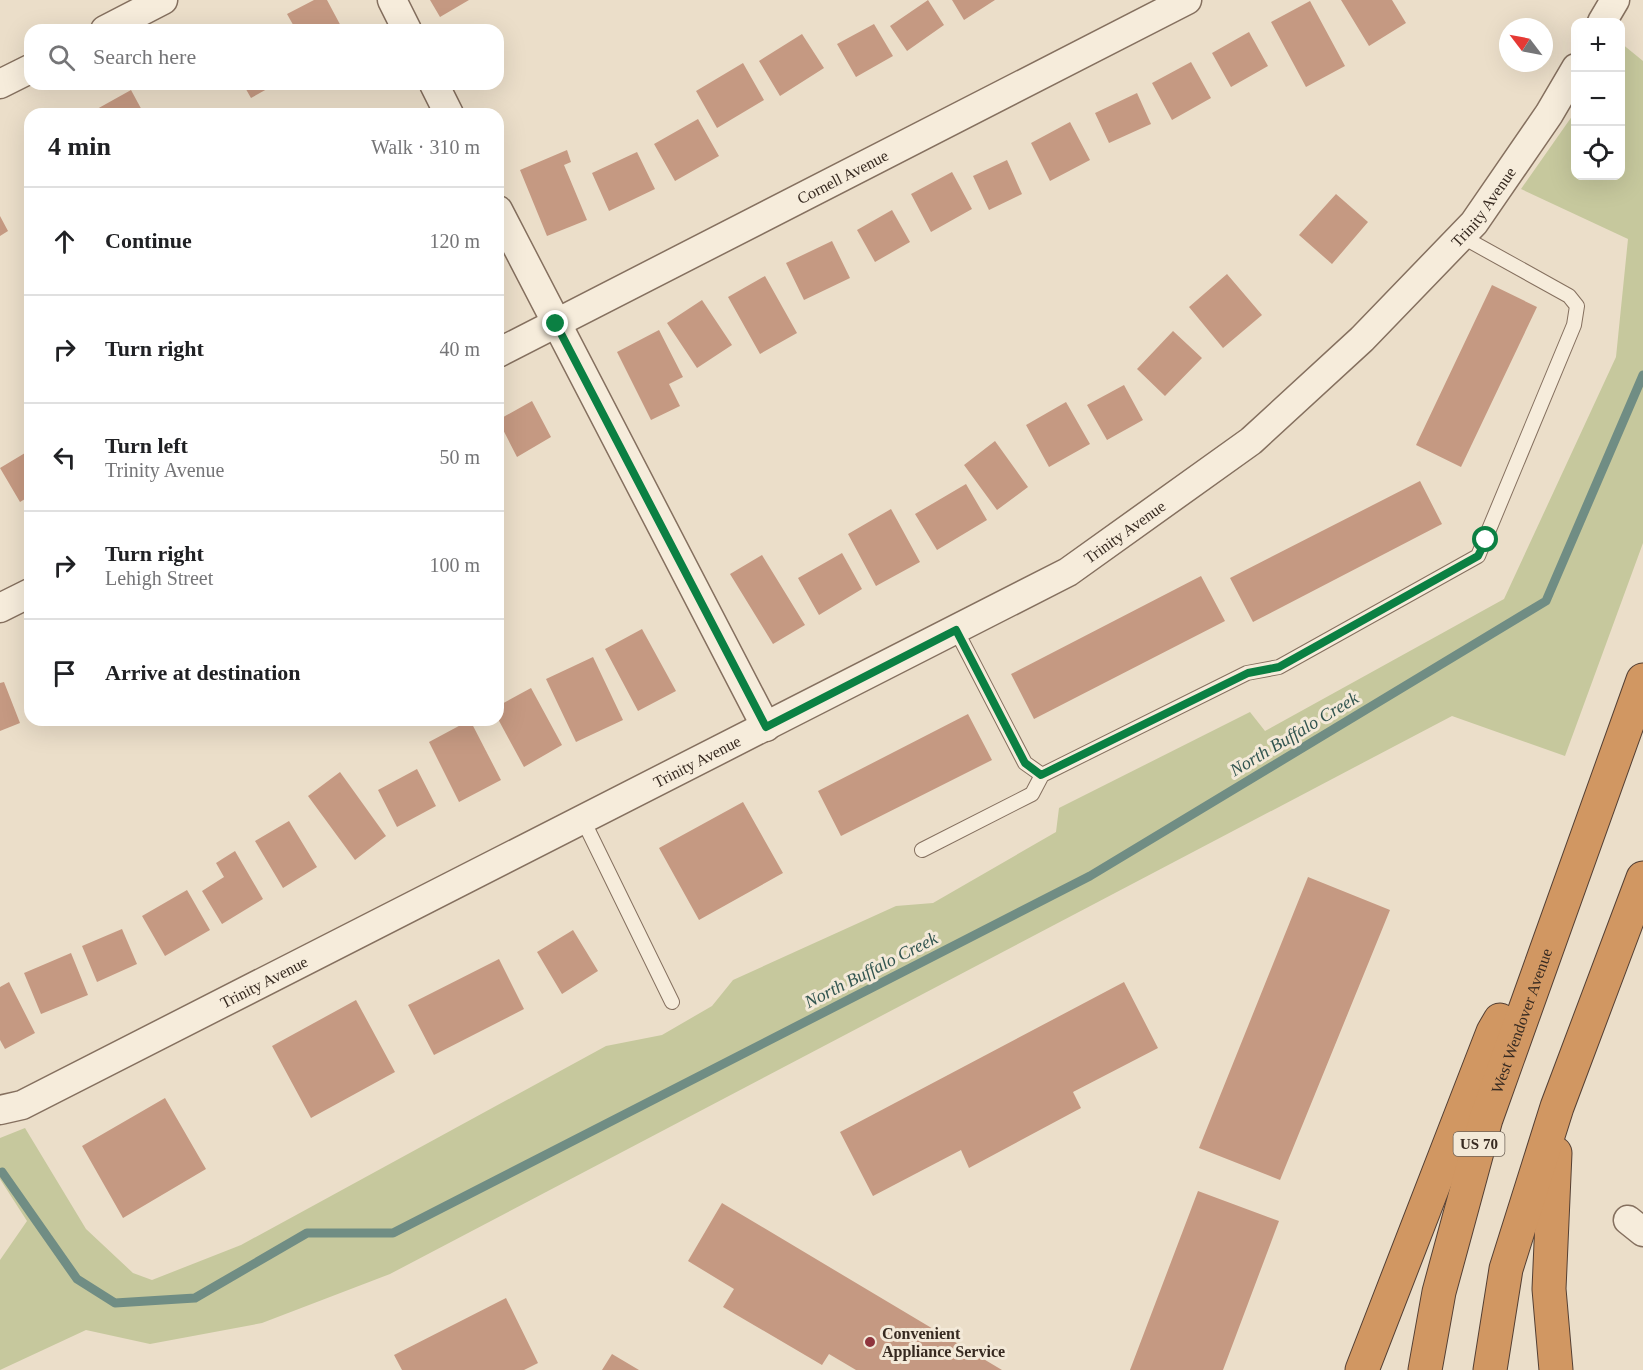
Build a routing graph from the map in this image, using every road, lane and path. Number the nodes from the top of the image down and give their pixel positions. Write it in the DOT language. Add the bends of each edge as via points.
graph roads {
  1 [pos="163,0"];
  2 [pos="392,0"];
  3 [pos="1187,0"];
  4 [pos="1615,0"];
  5 [pos="1604,18"];
  6 [pos="117,24"];
  7 [pos="404,24"];
  8 [pos="24,72"];
  9 [pos="1573,72"];
  10 [pos="0,84"];
  11 [pos="437,90"];
  12 [pos="446,108"];
  13 [pos="504,222"];
  14 [pos="1461,236"];
  15 [pos="556,324"];
  16 [pos="504,351"];
  17 [pos="24,596"];
  18 [pos="0,608"];
  19 [pos="956,630"];
  20 [pos="1643,680"];
  21 [pos="766,727"];
  22 [pos="1041,775"];
  23 [pos="583,820"];
  24 [pos="922,850"];
  25 [pos="1643,878"];
  26 [pos="1554,925"];
  27 [pos="672,1002"];
  28 [pos="1557,1107"];
  29 [pos="0,1110"];
  30 [pos="1362,1370"];
  31 [pos="1425,1370"];
  32 [pos="1490,1370"];
  33 [pos="1556,1370"];
  1 -- 6 [label="street"];
  2 -- 7 [label="street"];
  3 -- 15 [label="street, Cornell Avenue"];
  4 -- 5 [label="street"];
  8 -- 10 [label="street"];
  9 -- 14 [label="street, Trinity Avenue" via="1549,114"];
  11 -- 12 [label="street"];
  13 -- 15 [label="street"];
  14 -- 19 [label="street, Trinity Avenue" via="1362,339 1251,441 1068,572"];
  14 -- 22 [label="lane" via="1569,296 1576,306 1574,325 1478,556 1279,667 1248,673"];
  15 -- 16 [label="street, Cornell Avenue"];
  15 -- 21 [label="street"];
  17 -- 18 [label="street"];
  19 -- 21 [label="street, Trinity Avenue"];
  19 -- 22 [label="lane" via="1025,763"];
  20 -- 26 [label="highway, West Wendover Avenue / US 70"];
  21 -- 23 [label="street, Trinity Avenue"];
  22 -- 24 [label="lane" via="1032,794"];
  23 -- 27 [label="lane"];
  23 -- 29 [label="street, Trinity Avenue" via="22,1105"];
  25 -- 28 [label="highway"];
  26 -- 30 [label="highway" via="1493,1032"];
  26 -- 31 [label="highway, West Wendover Avenue / US 70" via="1486,1119 1439,1292"];
  28 -- 32 [label="highway" via="1506,1269"];
  28 -- 33 [label="highway" via="1549,1289"];
}
